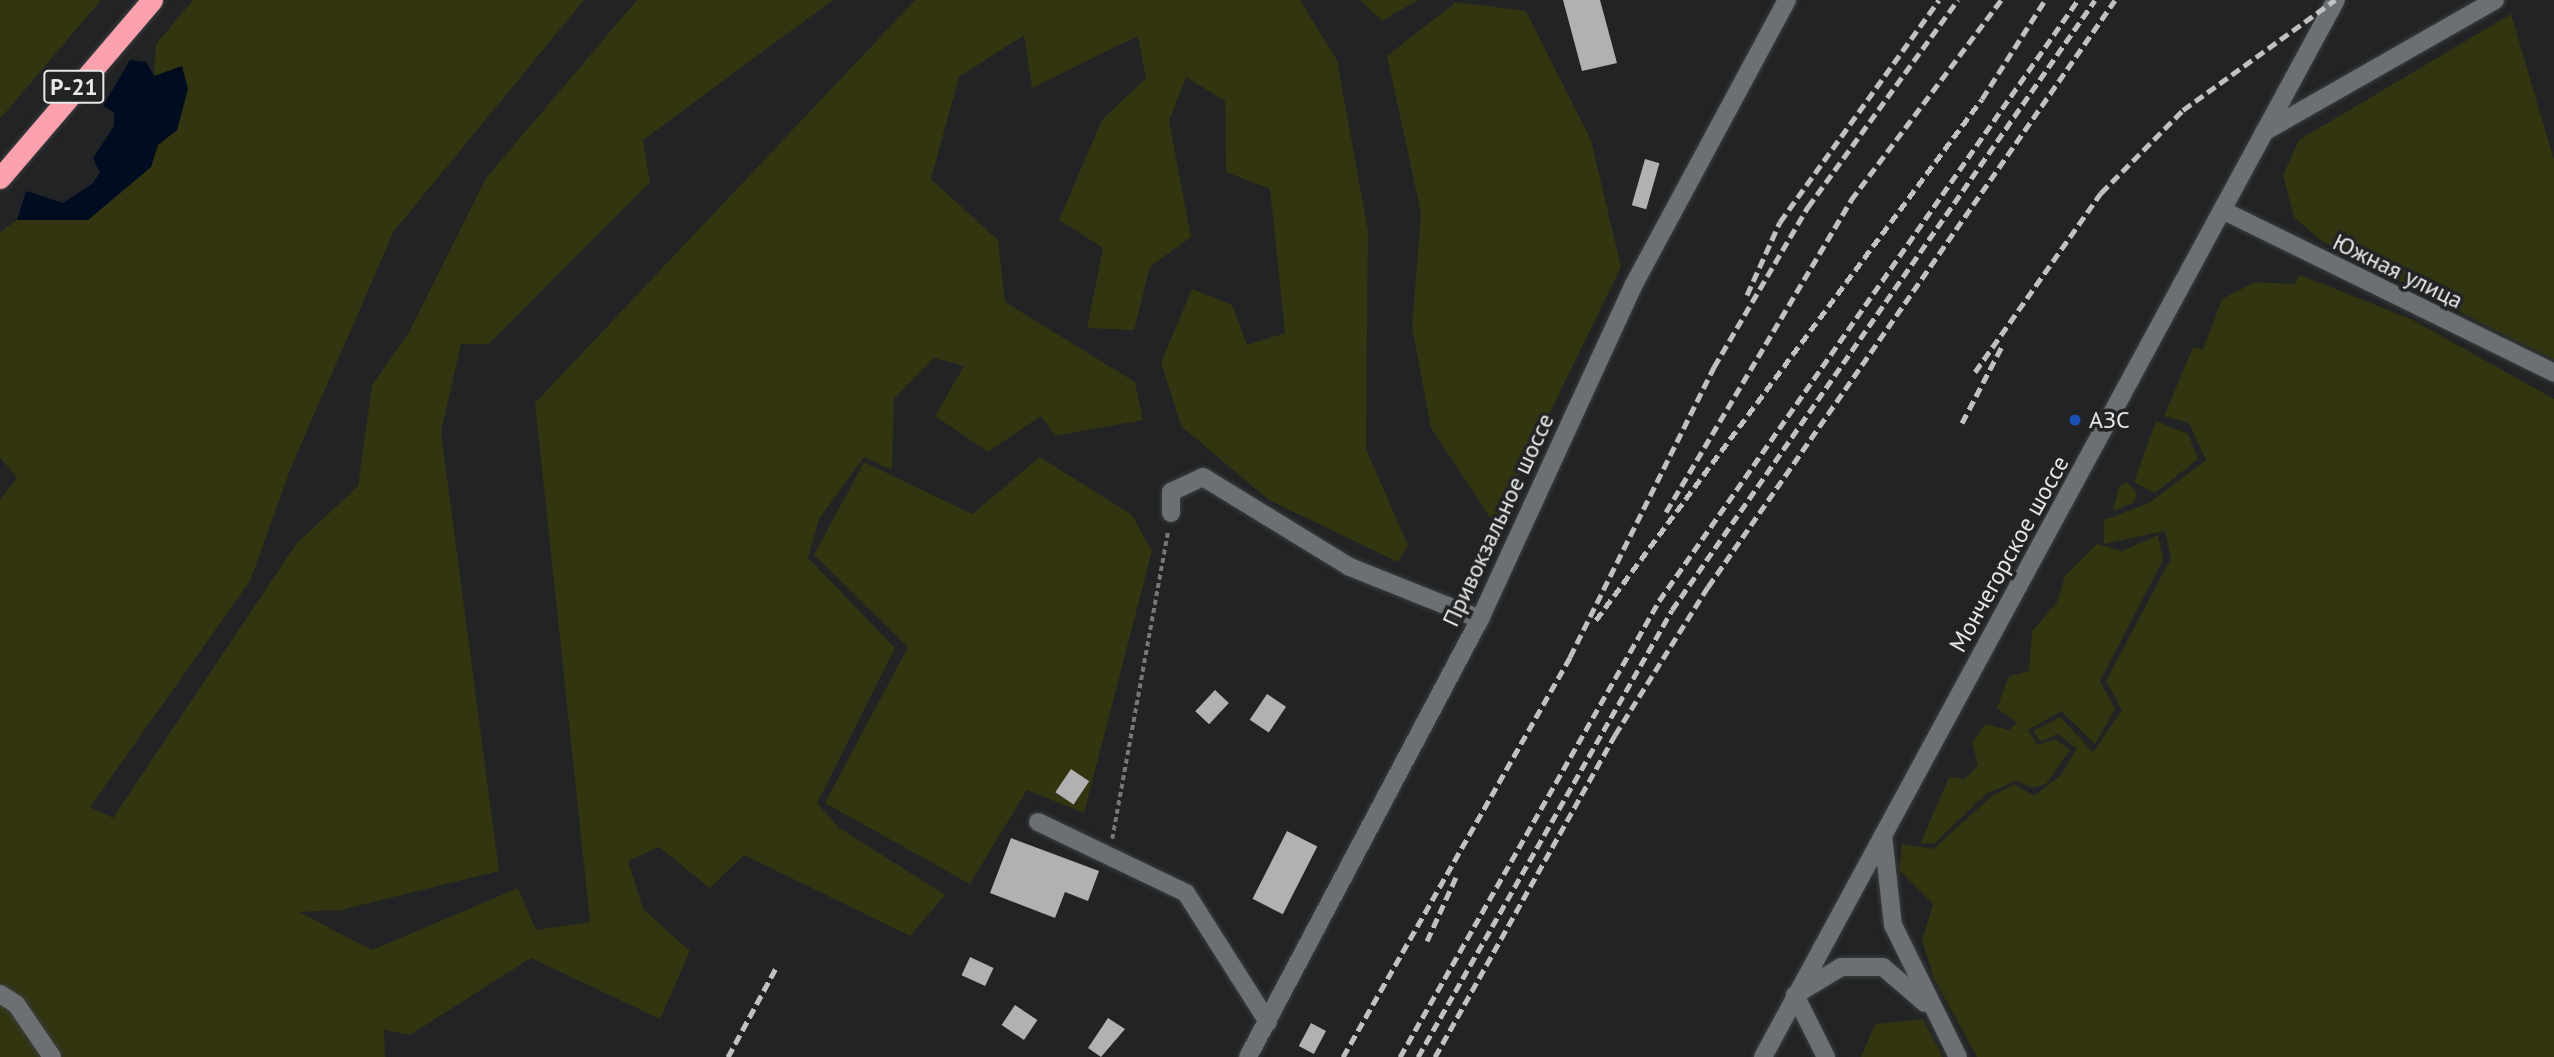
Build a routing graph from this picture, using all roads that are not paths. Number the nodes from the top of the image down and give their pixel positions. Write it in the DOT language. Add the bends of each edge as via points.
graph roads {
  1 [pos="152,0"];
  2 [pos="1787,0"];
  3 [pos="2336,0"];
  4 [pos="2495,0"];
  5 [pos="2264,132"];
  6 [pos="0,178"];
  7 [pos="2222,210"];
  8 [pos="2554,373"];
  9 [pos="1171,513"];
  10 [pos="1480,620"];
  11 [pos="1038,822"];
  12 [pos="1883,835"];
  13 [pos="0,994"];
  14 [pos="1795,995"];
  15 [pos="1931,1007"];
  16 [pos="1268,1022"];
  17 [pos="52,1057"];
  18 [pos="1248,1057"];
  19 [pos="1763,1057"];
  20 [pos="1826,1057"];
  21 [pos="1958,1057"];
  1 -- 6 [label="highway, Р-21"];
  2 -- 10 [label="street, Привокзальное шоссе" via="1633,286"];
  3 -- 5 [label="street, Мончегорское шоссе"];
  4 -- 5 [label="street"];
  5 -- 7 [label="street, Мончегорское шоссе"];
  7 -- 8 [label="street, Южная улица"];
  7 -- 12 [label="street, Мончегорское шоссе"];
  9 -- 10 [label="street" via="1171,492 1203,477 1350,567"];
  10 -- 16 [label="street, Привокзальное шоссе"];
  11 -- 16 [label="street" via="1110,852 1186,893"];
  12 -- 14 [label="street, Мончегорское шоссе"];
  12 -- 15 [label="street" via="1894,925"];
  13 -- 17 [label="street" via="16,1004"];
  14 -- 15 [label="street" via="1841,967 1882,967"];
  14 -- 19 [label="street, Мончегорское шоссе"];
  14 -- 20 [label="street"];
  15 -- 21 [label="street"];
  16 -- 18 [label="street, Привокзальное шоссе"];
}
